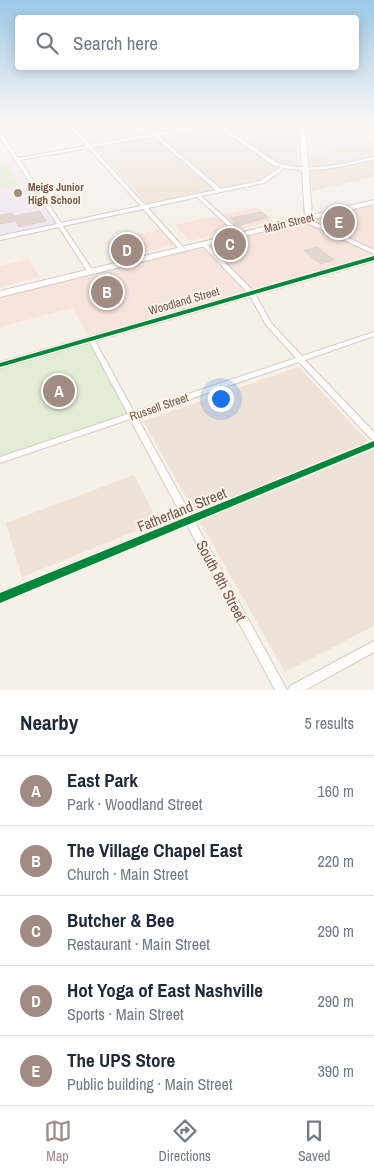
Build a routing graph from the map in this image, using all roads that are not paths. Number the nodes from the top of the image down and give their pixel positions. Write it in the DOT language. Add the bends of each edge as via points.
graph roads {
  1 [pos="16,156"];
  2 [pos="34,156"];
  3 [pos="99,156"];
  4 [pos="180,156"];
  5 [pos="263,156"];
  6 [pos="304,156"];
  7 [pos="374,158"];
  8 [pos="18,159"];
  9 [pos="284,168"];
  10 [pos="305,170"];
  11 [pos="220,191"];
  12 [pos="198,196"];
  13 [pos="374,202"];
  14 [pos="144,208"];
  15 [pos="309,218"];
  16 [pos="60,225"];
  17 [pos="241,235"];
  18 [pos="0,238"];
  19 [pos="204,244"];
  20 [pos="182,249"];
  21 [pos="374,252"];
  22 [pos="374,258"];
  23 [pos="90,271"];
  24 [pos="252,293"];
  25 [pos="0,294"];
  26 [pos="374,334"];
  27 [pos="91,339"];
  28 [pos="299,359"];
  29 [pos="0,365"];
  30 [pos="131,416"];
  31 [pos="374,437"];
  32 [pos="374,444"];
  33 [pos="0,460"];
  34 [pos="189,521"];
  35 [pos="0,598"];
  36 [pos="374,646"];
  37 [pos="280,690"];
  38 [pos="294,690"];
  1 -- 8 [label="street"];
  2 -- 8 [label="street"];
  3 -- 14 [label="street"];
  4 -- 11 [label="street"];
  5 -- 9 [label="street"];
  6 -- 10 [label="street"];
  7 -- 10 [label="street" via="322,170"];
  8 -- 16 [label="street"];
  9 -- 10 [label="street"];
  9 -- 11 [label="street" via="262,182"];
  10 -- 15 [label="street"];
  11 -- 12 [label="street"];
  12 -- 14 [label="street"];
  12 -- 17 [label="street"];
  13 -- 15 [label="street, Main Street"];
  14 -- 16 [label="street"];
  14 -- 20 [label="street"];
  15 -- 17 [label="street, Main Street"];
  15 -- 21 [label="street" via="309,222"];
  16 -- 18 [label="street"];
  16 -- 23 [label="street"];
  17 -- 19 [label="street, Main Street"];
  19 -- 20 [label="street, Main Street"];
  19 -- 24 [label="street"];
  20 -- 23 [label="street, Main Street"];
  22 -- 24 [label="street, Woodland Street"];
  23 -- 25 [label="street, Main Street"];
  24 -- 27 [label="street, Woodland Street"];
  24 -- 28 [label="street" via="268,324"];
  26 -- 28 [label="street, Russell Street"];
  27 -- 29 [label="street, Woodland Street"];
  27 -- 30 [label="street, South 8th Street"];
  28 -- 30 [label="street, Russell Street"];
  28 -- 31 [label="street"];
  30 -- 33 [label="street, Russell Street"];
  30 -- 34 [label="street, South 8th Street"];
  32 -- 34 [label="street, Fatherland Street"];
  34 -- 35 [label="street, Fatherland Street"];
  34 -- 37 [label="street, South 8th Street"];
  36 -- 38 [label="street"];
}
